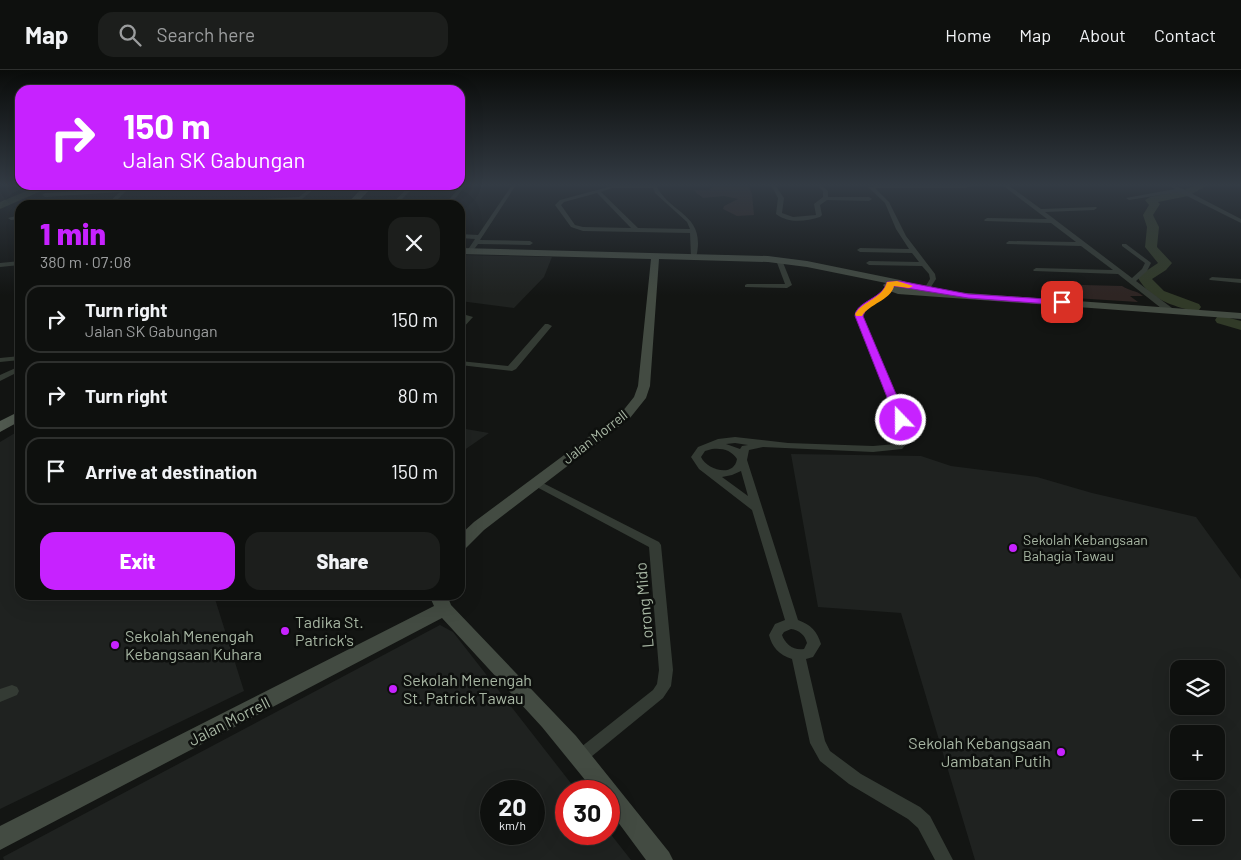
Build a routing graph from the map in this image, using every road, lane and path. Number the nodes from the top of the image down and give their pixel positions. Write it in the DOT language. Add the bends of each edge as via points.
graph roads {
  1 [pos="489,222"];
  2 [pos="572,222"];
  3 [pos="628,222"];
  4 [pos="689,222"];
  5 [pos="896,222"];
  6 [pos="1053,222"];
  7 [pos="636,230"];
  8 [pos="694,231"];
  9 [pos="465,237"];
  10 [pos="478,239"];
  11 [pos="530,243"];
  12 [pos="1010,243"];
  13 [pos="1082,244"];
  14 [pos="1124,245"];
  15 [pos="860,250"];
  16 [pos="914,251"];
  17 [pos="465,252"];
  18 [pos="470,252"];
  19 [pos="654,257"];
  20 [pos="694,258"];
  21 [pos="779,260"];
  22 [pos="869,263"];
  23 [pos="15,264"];
  24 [pos="924,264"];
  25 [pos="0,265"];
  26 [pos="1036,270"];
  27 [pos="1118,272"];
  28 [pos="1212,279"];
  29 [pos="1241,280"];
  30 [pos="1131,282"];
  31 [pos="747,286"];
  32 [pos="897,288"];
  33 [pos="927,289"];
  34 [pos="968,296"];
  35 [pos="1169,310"];
  36 [pos="1241,316"];
  37 [pos="469,317"];
  38 [pos="465,321"];
  39 [pos="548,326"];
  40 [pos="15,358"];
  41 [pos="0,360"];
  42 [pos="465,364"];
  43 [pos="15,370"];
  44 [pos="0,378"];
  45 [pos="15,418"];
  46 [pos="0,427"];
  47 [pos="762,444"];
  48 [pos="707,447"];
  49 [pos="742,459"];
  50 [pos="706,470"];
  51 [pos="537,483"];
  52 [pos="758,509"];
  53 [pos="465,539"];
  54 [pos="441,602"];
  55 [pos="792,624"];
  56 [pos="798,655"];
  57 [pos="581,756"];
  58 [pos="600,780"];
  59 [pos="620,806"];
  60 [pos="0,838"];
  61 [pos="661,860"];
  62 [pos="944,860"];
  1 -- 10 [label="street"];
  2 -- 7 [label="street" via="577,228 592,230"];
  3 -- 7 [label="street"];
  4 -- 8 [label="street"];
  5 -- 16 [label="street"];
  6 -- 13 [label="street"];
  7 -- 8 [label="street"];
  8 -- 20 [label="street"];
  9 -- 10 [label="street"];
  10 -- 11 [label="street"];
  10 -- 18 [label="street"];
  12 -- 13 [label="street"];
  13 -- 27 [label="street"];
  14 -- 30 [label="street" via="1148,263"];
  15 -- 16 [label="street"];
  16 -- 24 [label="street"];
  17 -- 18 [label="street"];
  18 -- 19 [label="street"];
  19 -- 20 [label="street"];
  19 -- 51 [label="street, Jalan Morrell" via="647,368 640,398 626,415"];
  20 -- 21 [label="street"];
  21 -- 31 [label="street" via="789,285"];
  21 -- 32 [label="street" via="861,276"];
  22 -- 24 [label="street"];
  23 -- 25 [label="street"];
  24 -- 33 [label="street" via="933,279"];
  26 -- 27 [label="street"];
  27 -- 30 [label="street"];
  28 -- 29 [label="street"];
  30 -- 35 [label="street"];
  32 -- 33 [label="street"];
  32 -- 34 [label="street"];
  32 -- 47 [label="street" via="862,309 859,316 908,438 899,447 879,448"];
  33 -- 34 [label="street"];
  34 -- 35 [label="street"];
  35 -- 36 [label="street"];
  37 -- 38 [label="street"];
  39 -- 42 [label="street" via="509,369"];
  40 -- 41 [label="street"];
  43 -- 44 [label="street"];
  45 -- 46 [label="main road"];
  47 -- 48 [label="street" via="720,440"];
  47 -- 49 [label="street" via="745,448"];
  48 -- 49 [label="street" via="729,448"];
  48 -- 50 [label="street" via="701,449 696,457"];
  49 -- 50 [label="street" via="739,468 728,473"];
  49 -- 52 [label="street"];
  50 -- 52 [label="street"];
  51 -- 53 [label="street, Jalan Morrell"];
  51 -- 57 [label="street, Lorong Mido" via="655,546 666,670 664,686"];
  52 -- 55 [label="street"];
  54 -- 57 [label="street"];
  54 -- 60 [label="street, Jalan Morrell"];
  55 -- 56 [label="street" via="806,629 813,638 814,644 809,652"];
  55 -- 56 [label="street" via="780,628 776,637 785,651"];
  56 -- 62 [label="street" via="818,743 825,756 855,779 914,813 924,822"];
  57 -- 58 [label="street"];
  59 -- 61 [label="street"];
}
